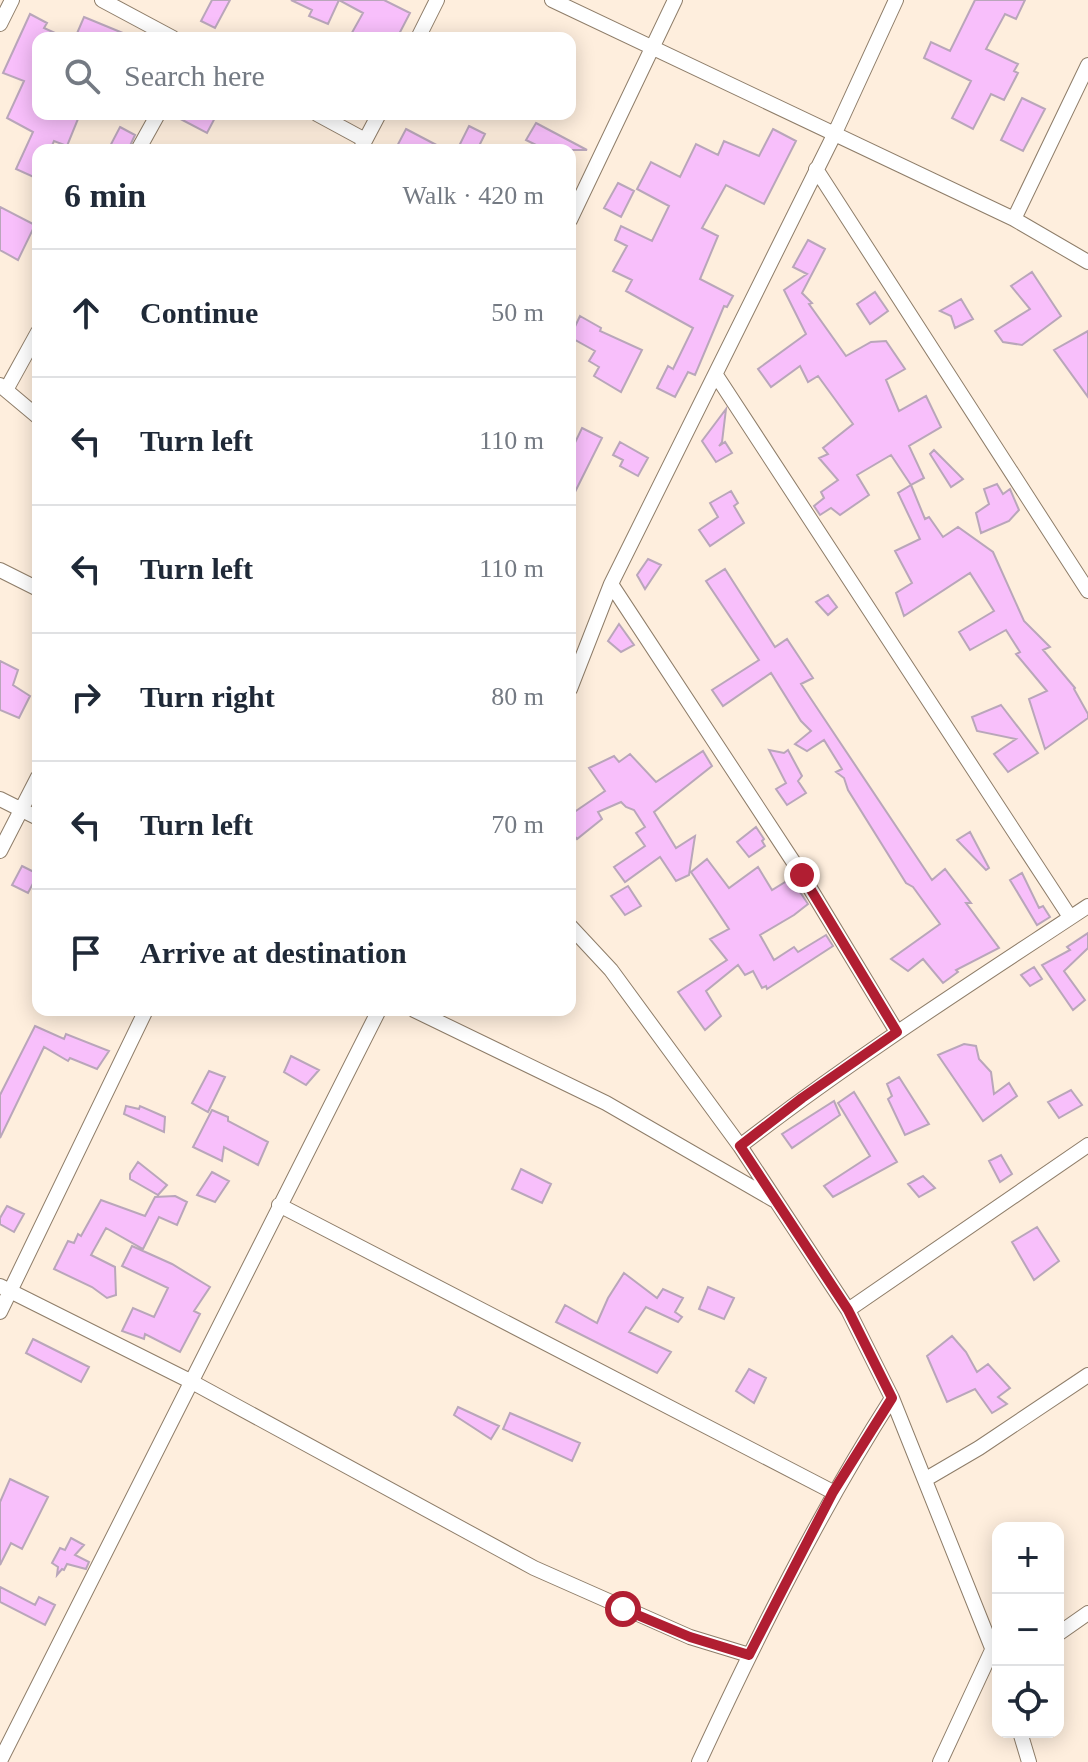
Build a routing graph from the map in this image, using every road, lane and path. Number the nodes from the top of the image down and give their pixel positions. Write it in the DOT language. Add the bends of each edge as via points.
graph roads {
  1 [pos="12,0"];
  2 [pos="102,0"];
  3 [pos="437,0"];
  4 [pos="552,0"];
  5 [pos="675,0"];
  6 [pos="896,0"];
  7 [pos="0,24"];
  8 [pos="162,32"];
  9 [pos="421,32"];
  10 [pos="652,49"];
  11 [pos="1088,65"];
  12 [pos="155,120"];
  13 [pos="326,120"];
  14 [pos="376,120"];
  15 [pos="834,135"];
  16 [pos="141,144"];
  17 [pos="362,144"];
  18 [pos="364,144"];
  19 [pos="816,169"];
  20 [pos="576,207"];
  21 [pos="1014,219"];
  22 [pos="1088,262"];
  23 [pos="32,341"];
  24 [pos="716,375"];
  25 [pos="3,387"];
  26 [pos="32,412"];
  27 [pos="0,570"];
  28 [pos="611,584"];
  29 [pos="32,586"];
  30 [pos="1088,591"];
  31 [pos="576,674"];
  32 [pos="32,788"];
  33 [pos="0,799"];
  34 [pos="21,809"];
  35 [pos="32,815"];
  36 [pos="0,851"];
  37 [pos="1088,906"];
  38 [pos="1070,917"];
  39 [pos="576,932"];
  40 [pos="143,1016"];
  41 [pos="376,1016"];
  42 [pos="426,1016"];
  43 [pos="897,1032"];
  44 [pos="1088,1145"];
  45 [pos="740,1146"];
  46 [pos="778,1202"];
  47 [pos="279,1205"];
  48 [pos="5,1288"];
  49 [pos="848,1310"];
  50 [pos="0,1312"];
  51 [pos="1088,1375"];
  52 [pos="192,1382"];
  53 [pos="892,1398"];
  54 [pos="926,1479"];
  55 [pos="833,1492"];
  56 [pos="1088,1613"];
  57 [pos="1064,1630"];
  58 [pos="992,1645"];
  59 [pos="749,1655"];
  60 [pos="992,1663"];
  61 [pos="1022,1738"];
  62 [pos="0,1761"];
  63 [pos="699,1762"];
  64 [pos="940,1762"];
  65 [pos="1029,1762"];
  1 -- 7 [label="street"];
  2 -- 8 [label="street"];
  3 -- 9 [label="street"];
  4 -- 10 [label="street"];
  5 -- 10 [label="street"];
  6 -- 15 [label="street"];
  10 -- 15 [label="street"];
  10 -- 20 [label="street"];
  11 -- 21 [label="street"];
  12 -- 16 [label="street"];
  13 -- 17 [label="street"];
  14 -- 18 [label="street"];
  15 -- 19 [label="street"];
  15 -- 21 [label="street"];
  19 -- 24 [label="street"];
  19 -- 30 [label="street"];
  21 -- 22 [label="street"];
  23 -- 25 [label="street"];
  24 -- 28 [label="street"];
  24 -- 38 [label="street"];
  25 -- 26 [label="street"];
  27 -- 29 [label="street"];
  28 -- 31 [label="street"];
  28 -- 43 [label="street" via="802,875"];
  32 -- 34 [label="street"];
  33 -- 34 [label="street"];
  34 -- 35 [label="street"];
  34 -- 36 [label="street"];
  37 -- 38 [label="street"];
  38 -- 43 [label="street"];
  39 -- 45 [label="street" via="611,970"];
  40 -- 48 [label="street"];
  41 -- 47 [label="street"];
  42 -- 46 [label="street" via="606,1103"];
  43 -- 45 [label="street"];
  44 -- 49 [label="street"];
  45 -- 46 [label="street"];
  46 -- 49 [label="street"];
  47 -- 52 [label="street"];
  47 -- 55 [label="street"];
  48 -- 50 [label="street"];
  48 -- 52 [label="street"];
  49 -- 53 [label="street"];
  51 -- 54 [label="street"];
  52 -- 59 [label="street" via="534,1568 690,1637"];
  52 -- 62 [label="street"];
  53 -- 54 [label="street"];
  53 -- 55 [label="street"];
  54 -- 58 [label="street"];
  55 -- 59 [label="street"];
  56 -- 57 [label="street"];
  59 -- 63 [label="street"];
  60 -- 64 [label="street"];
  61 -- 65 [label="street"];
}
